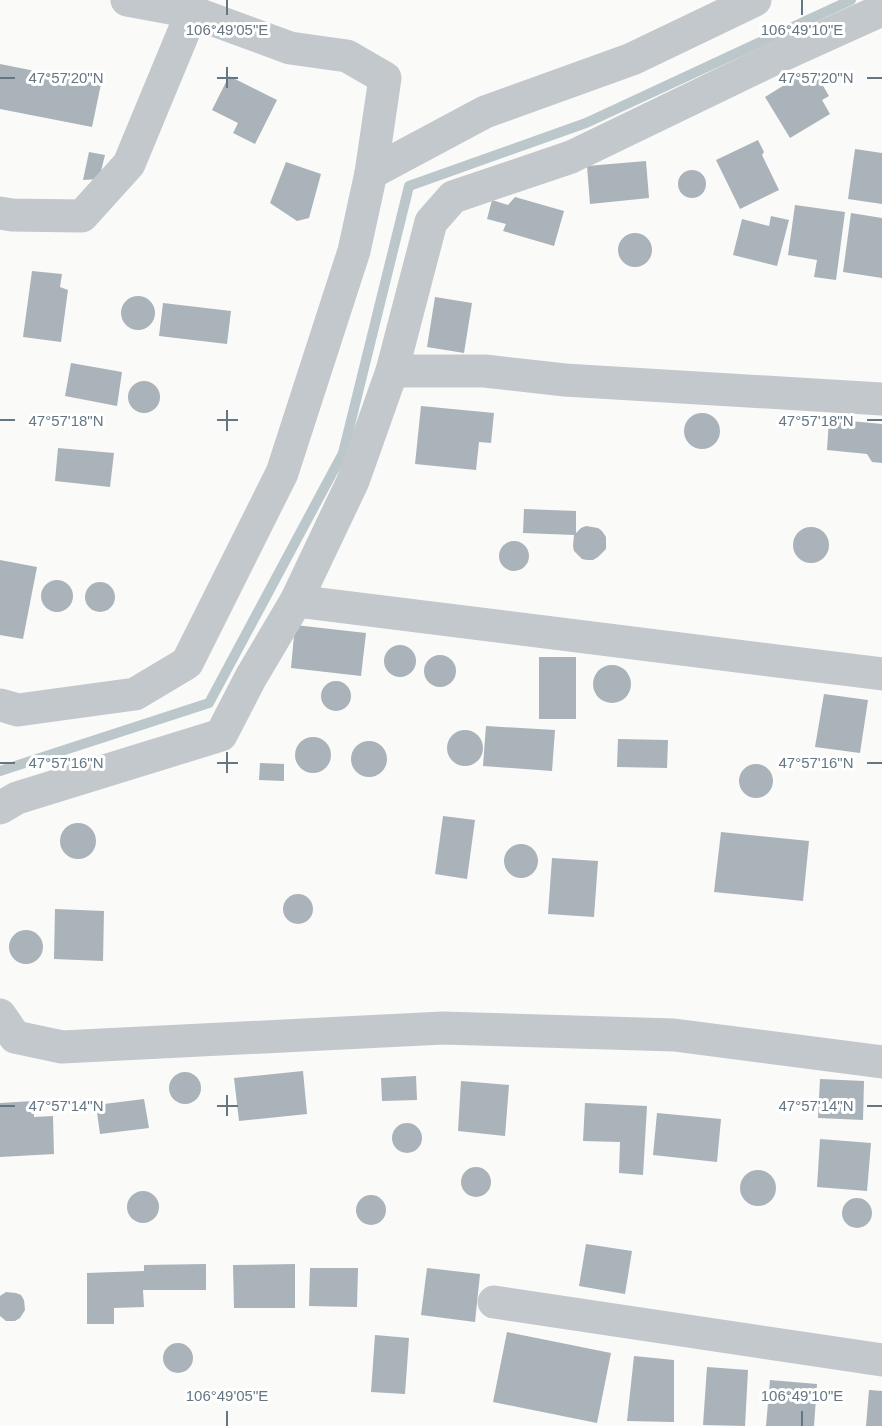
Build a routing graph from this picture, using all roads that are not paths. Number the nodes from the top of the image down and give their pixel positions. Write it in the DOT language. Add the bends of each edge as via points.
graph roads {
  1 [pos="127,0"];
  2 [pos="755,0"];
  3 [pos="882,10"];
  4 [pos="192,12"];
  5 [pos="370,173"];
  6 [pos="0,213"];
  7 [pos="392,370"];
  8 [pos="882,399"];
  9 [pos="296,601"];
  10 [pos="882,674"];
  11 [pos="0,705"];
  12 [pos="0,808"];
  13 [pos="0,1015"];
  14 [pos="882,1062"];
  15 [pos="494,1302"];
  16 [pos="882,1360"];
  1 -- 4 [label="street"];
  2 -- 5 [label="street" via="632,59 485,112"];
  3 -- 7 [label="street" via="571,157 453,197 431,222"];
  4 -- 5 [label="street" via="290,48 347,56 386,78"];
  4 -- 6 [label="street" via="129,164 82,216"];
  5 -- 11 [label="street" via="354,251 282,473 188,663 135,694 18,710"];
  7 -- 8 [label="street" via="485,371 565,380"];
  7 -- 9 [label="street" via="353,481"];
  9 -- 10 [label="street"];
  9 -- 12 [label="street" via="221,735 17,798"];
  13 -- 14 [label="street" via="15,1037 62,1047 443,1028 674,1035"];
  15 -- 16 [label="street"];
}
